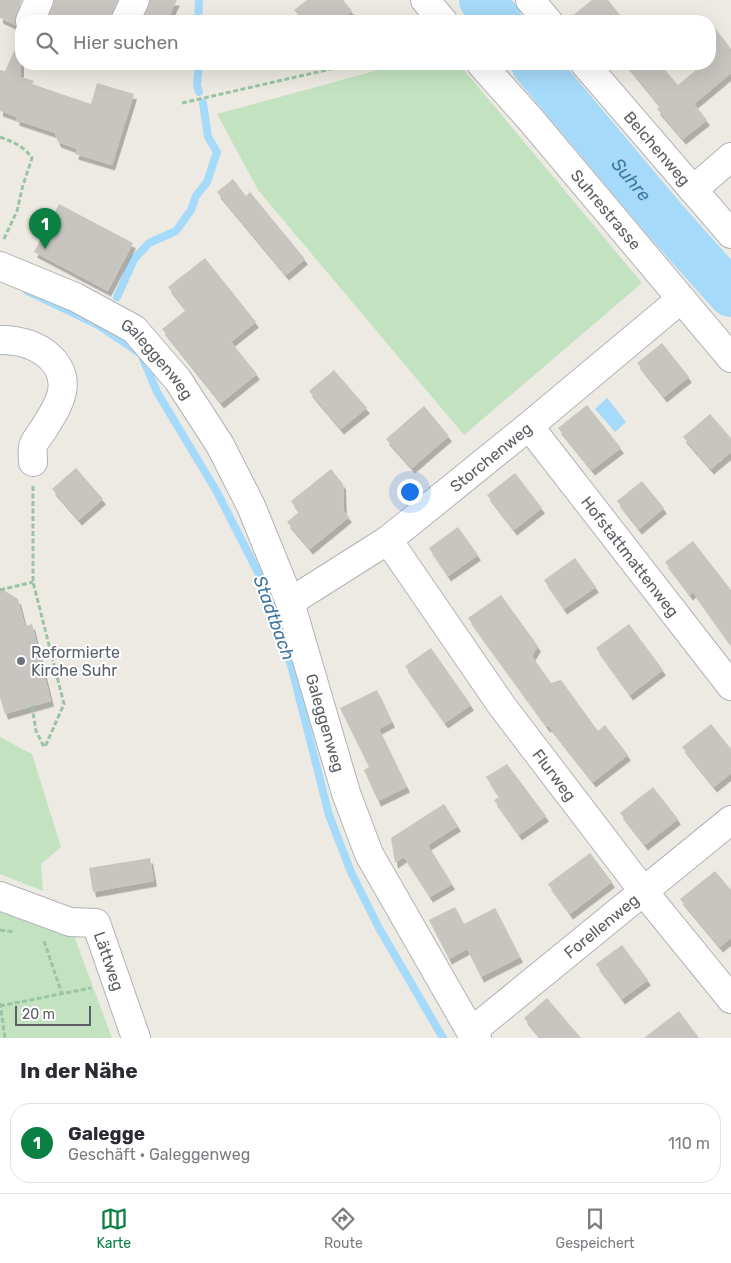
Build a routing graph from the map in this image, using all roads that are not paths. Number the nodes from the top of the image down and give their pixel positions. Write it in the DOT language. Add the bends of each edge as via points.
graph roads {
  1 [pos="39,0"];
  2 [pos="135,0"];
  3 [pos="425,0"];
  4 [pos="530,0"];
  5 [pos="33,15"];
  6 [pos="128,15"];
  7 [pos="438,15"];
  8 [pos="543,15"];
  9 [pos="485,70"];
  10 [pos="590,70"];
  11 [pos="731,157"];
  12 [pos="693,190"];
  13 [pos="731,234"];
  14 [pos="0,266"];
  15 [pos="681,299"];
  16 [pos="0,340"];
  17 [pos="731,358"];
  18 [pos="529,426"];
  19 [pos="33,475"];
  20 [pos="388,540"];
  21 [pos="290,602"];
  22 [pos="731,686"];
  23 [pos="731,820"];
  24 [pos="644,892"];
  25 [pos="0,896"];
  26 [pos="731,999"];
  27 [pos="474,1035"];
  28 [pos="136,1038"];
  1 -- 5 [label="street"];
  2 -- 6 [label="street"];
  3 -- 7 [label="street"];
  4 -- 8 [label="street"];
  9 -- 15 [label="street, Suhrestrasse"];
  10 -- 12 [label="street, Belchenweg"];
  11 -- 12 [label="street"];
  12 -- 13 [label="street, Belchenweg"];
  14 -- 21 [label="street, Galeggenweg" via="75,297 134,329 178,380 220,445 246,497"];
  15 -- 17 [label="street, Suhrestrasse"];
  15 -- 18 [label="street, Storchenweg"];
  16 -- 19 [label="street" via="30,344 45,352 64,378 63,394 33,446"];
  18 -- 20 [label="street, Storchenweg"];
  18 -- 22 [label="street, Hofstattmattenweg"];
  20 -- 21 [label="street, Storchenweg"];
  20 -- 24 [label="street, Flurweg" via="502,706"];
  21 -- 27 [label="street, Galeggenweg" via="346,794 369,854"];
  23 -- 24 [label="street, Forellenweg"];
  24 -- 26 [label="street, Flurweg"];
  24 -- 27 [label="street, Forellenweg"];
  25 -- 28 [label="street, Lättweg" via="70,922 96,924"];
}
